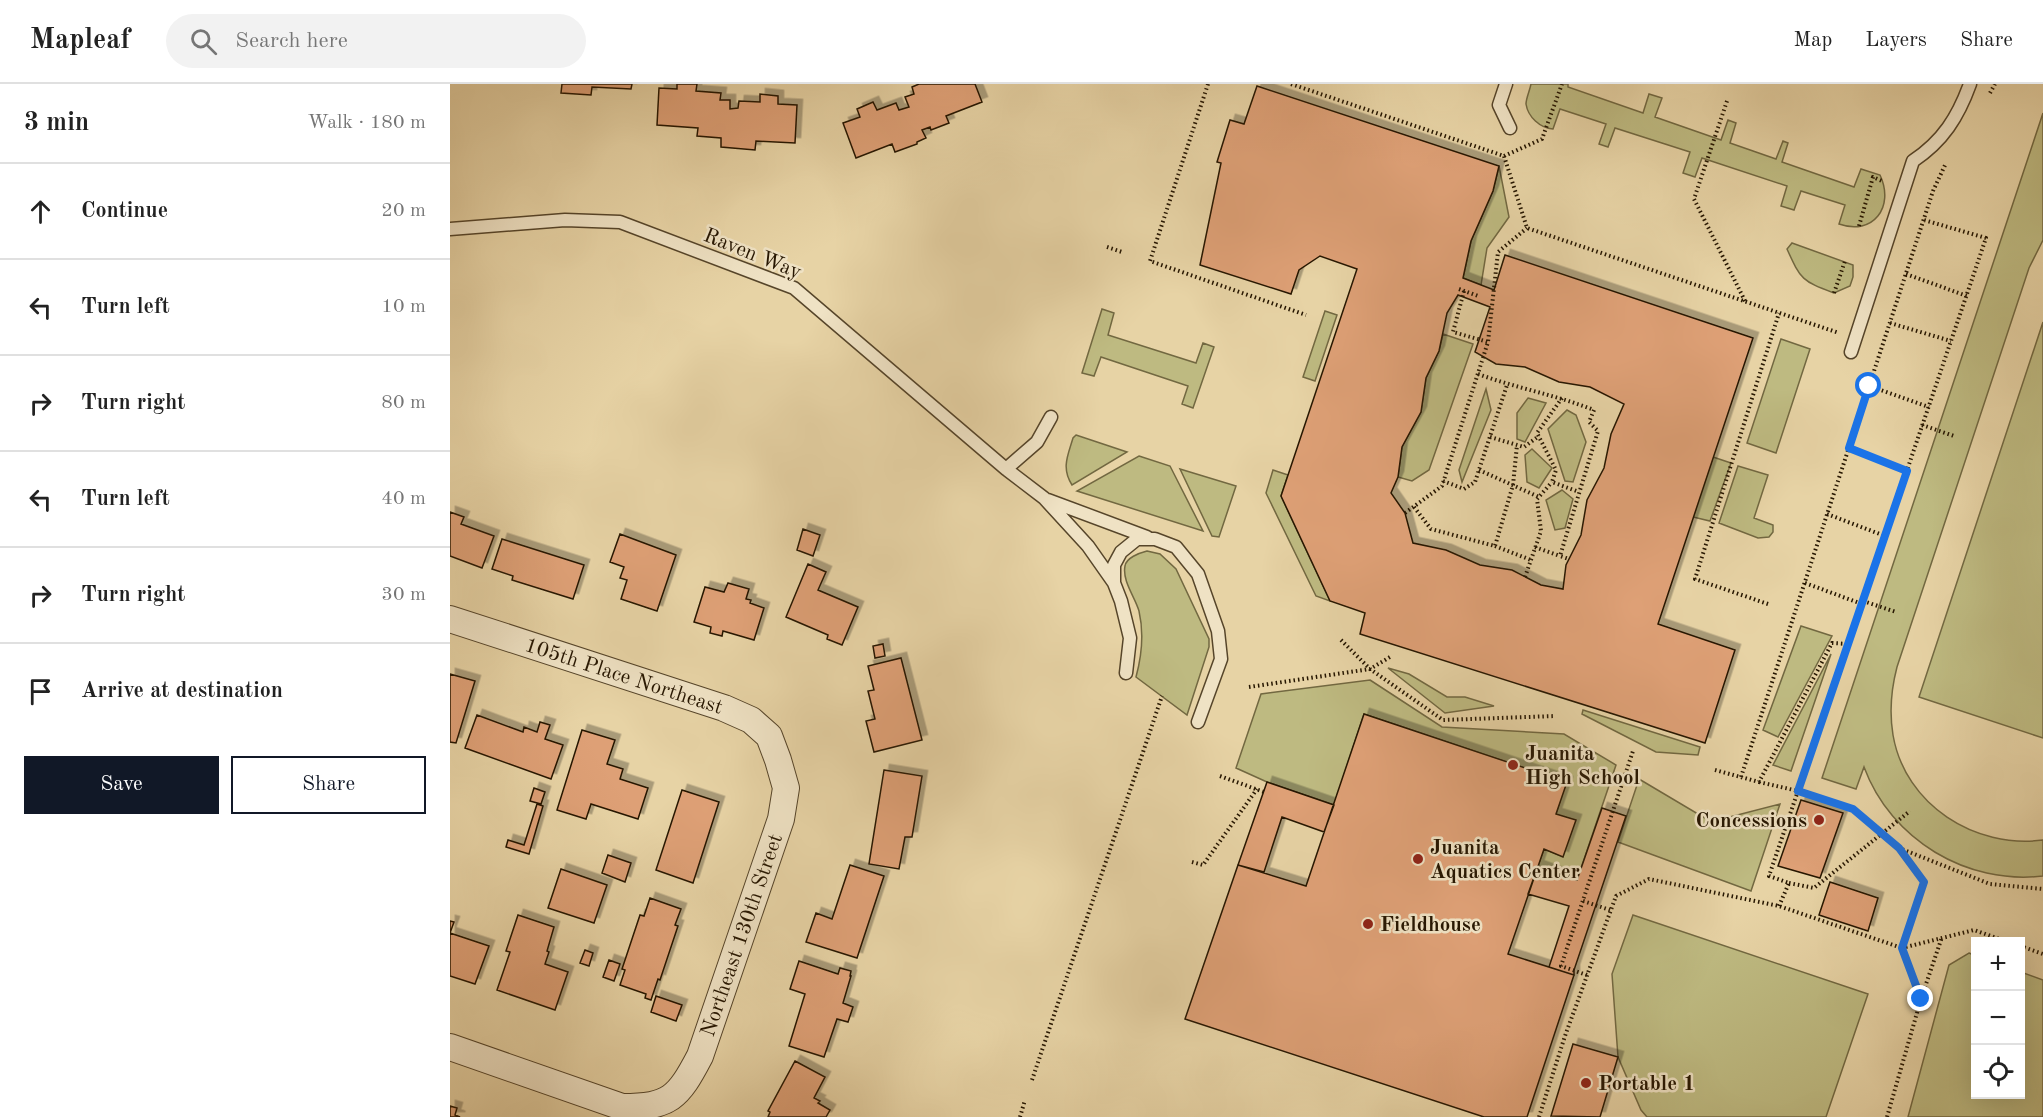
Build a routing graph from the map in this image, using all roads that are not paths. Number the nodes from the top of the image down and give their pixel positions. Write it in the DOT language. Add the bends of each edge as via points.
graph roads {
  1 [pos="1506,84"];
  2 [pos="1970,84"];
  3 [pos="1510,128"];
  4 [pos="450,229"];
  5 [pos="1851,352"];
  6 [pos="1051,417"];
  7 [pos="1006,469"];
  8 [pos="1044,498"];
  9 [pos="1155,539"];
  10 [pos="1114,583"];
  11 [pos="450,619"];
  12 [pos="1126,673"];
  13 [pos="1198,722"];
  14 [pos="778,760"];
  15 [pos="450,1047"];
  1 -- 3 [label="lane" via="1499,105"];
  2 -- 5 [label="lane" via="1961,109 1935,145 1913,161"];
  4 -- 7 [label="lane, Raven Way" via="565,220 620,222 794,288"];
  6 -- 7 [label="lane" via="1037,442"];
  7 -- 8 [label="lane, Raven Way"];
  8 -- 9 [label="lane"];
  8 -- 10 [label="lane" via="1088,546"];
  9 -- 10 [label="lane" via="1137,539 1121,552 1114,565"];
  9 -- 13 [label="lane" via="1176,547 1198,574 1218,631 1221,659"];
  10 -- 12 [label="lane" via="1130,638"];
  11 -- 14 [label="street, 105th Place Northeast" via="724,708 751,720 769,736"];
  14 -- 15 [label="street, Northeast 130th Street" via="786,788 781,819 700,1056 686,1083 668,1101 647,1107 622,1107"];
}
